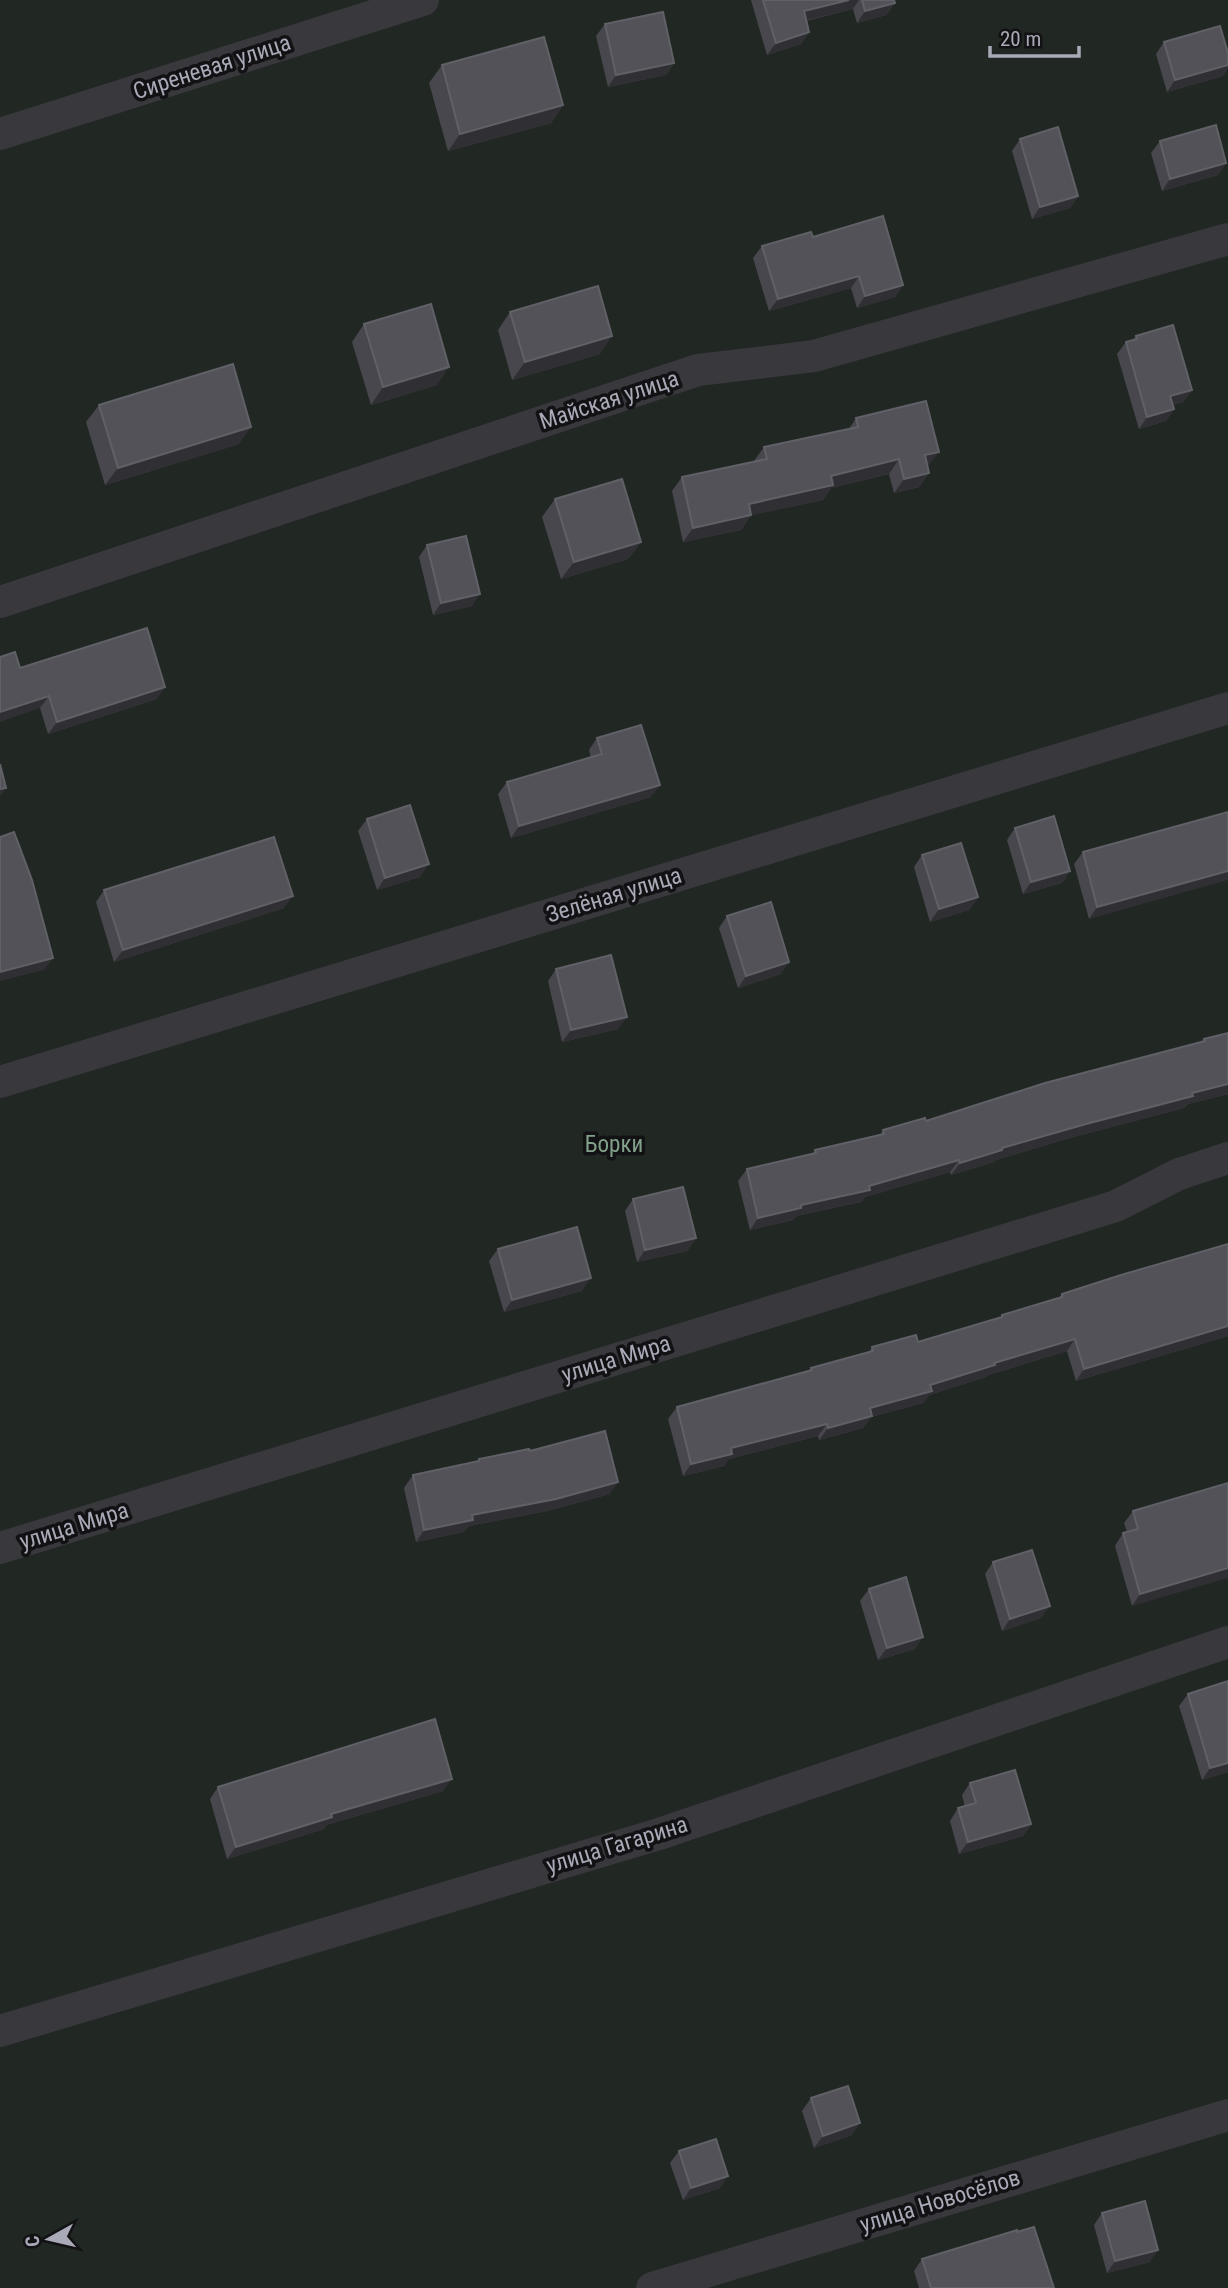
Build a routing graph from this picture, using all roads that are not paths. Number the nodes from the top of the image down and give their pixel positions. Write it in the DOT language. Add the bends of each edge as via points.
graph roads {
  1 [pos="423,0"];
  2 [pos="0,134"];
  3 [pos="1228,239"];
  4 [pos="0,602"];
  5 [pos="1228,708"];
  6 [pos="0,1082"];
  7 [pos="1228,1158"];
  8 [pos="0,1549"];
  9 [pos="1228,1642"];
  10 [pos="0,2031"];
  11 [pos="1228,2115"];
  12 [pos="652,2288"];
  1 -- 2 [label="street, Сиреневая улица"];
  3 -- 4 [label="street, Майская улица" via="814,356 698,370"];
  5 -- 6 [label="street, Зелёная улица"];
  7 -- 8 [label="street, улица Мира" via="1179,1174 1116,1206"];
  9 -- 10 [label="street, улица Гагарина" via="659,1834"];
  11 -- 12 [label="street, улица Новосёлов"];
}
